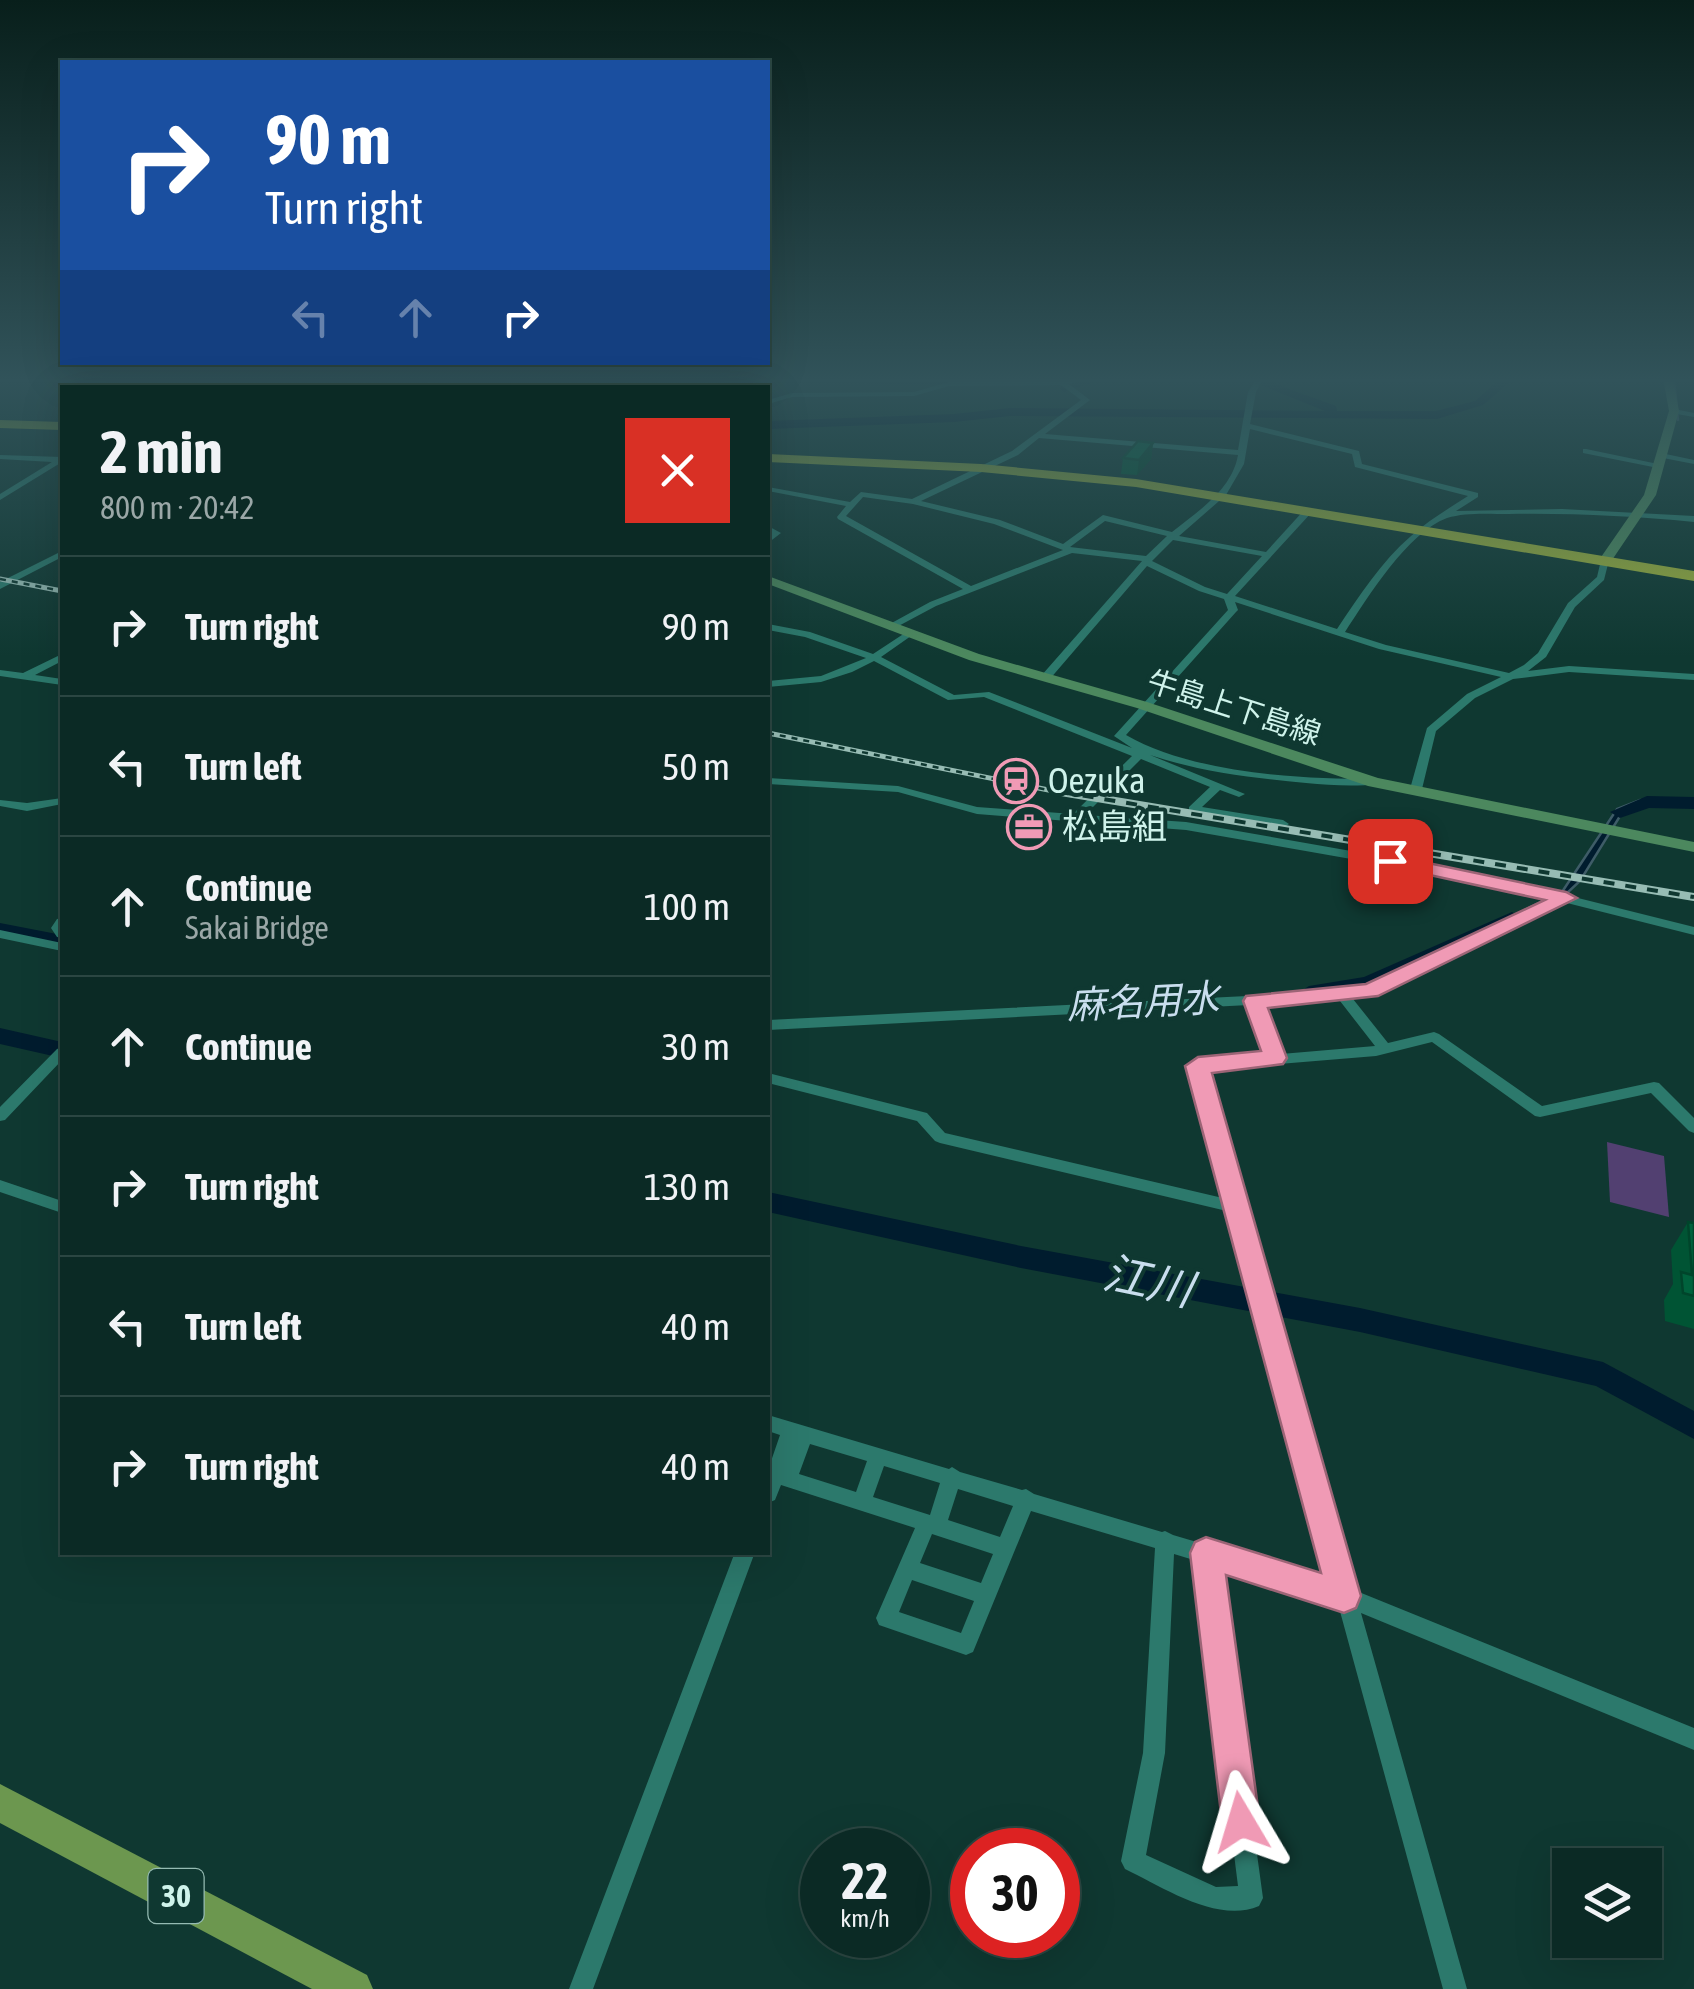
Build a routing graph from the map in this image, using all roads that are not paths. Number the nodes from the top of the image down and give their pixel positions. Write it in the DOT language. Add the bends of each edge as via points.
graph roads {
  1 [pos="44,471"];
  2 [pos="975,471"];
  3 [pos="1006,471"];
  4 [pos="1234,471"];
  5 [pos="1385,471"];
  6 [pos="1656,471"];
  7 [pos="770,489"];
  8 [pos="1222,495"];
  9 [pos="0,498"];
  10 [pos="913,502"];
  11 [pos="850,504"];
  12 [pos="1309,510"];
  13 [pos="1446,514"];
  14 [pos="1637,518"];
  15 [pos="1694,519"];
  16 [pos="1426,530"];
  17 [pos="1174,536"];
  18 [pos="1068,549"];
  19 [pos="60,555"];
  20 [pos="1269,555"];
  21 [pos="1147,560"];
  22 [pos="1604,560"];
  23 [pos="1694,576"];
  24 [pos="770,581"];
  25 [pos="0,586"];
  26 [pos="969,589"];
  27 [pos="1228,598"];
  28 [pos="770,627"];
  29 [pos="892,627"];
  30 [pos="1341,631"];
  31 [pos="908,634"];
  32 [pos="876,658"];
  33 [pos="60,659"];
  34 [pos="0,673"];
  35 [pos="25,676"];
  36 [pos="1510,676"];
  37 [pos="1694,677"];
  38 [pos="1045,678"];
  39 [pos="60,682"];
  40 [pos="770,684"];
  41 [pos="1142,705"];
  42 [pos="1141,753"];
  43 [pos="770,781"];
  44 [pos="1374,782"];
  45 [pos="1218,786"];
  46 [pos="1416,790"];
  47 [pos="1238,794"];
  48 [pos="60,802"];
  49 [pos="0,803"];
  50 [pos="1078,816"];
  51 [pos="1283,824"];
  52 [pos="1694,847"];
  53 [pos="1566,898"];
  54 [pos="1694,930"];
  55 [pos="0,934"];
  56 [pos="60,947"];
  57 [pos="1344,996"];
  58 [pos="1254,1001"];
  59 [pos="770,1025"];
  60 [pos="1385,1049"];
  61 [pos="60,1054"];
  62 [pos="1275,1058"];
  63 [pos="770,1079"];
  64 [pos="0,1116"];
  65 [pos="1694,1127"];
  66 [pos="0,1186"];
  67 [pos="60,1206"];
  68 [pos="1236,1207"];
  69 [pos="770,1424"];
  70 [pos="798,1431"];
  71 [pos="879,1455"];
  72 [pos="952,1476"];
  73 [pos="770,1490"];
  74 [pos="1026,1498"];
  75 [pos="862,1502"];
  76 [pos="932,1525"];
  77 [pos="1165,1540"];
  78 [pos="1006,1548"];
  79 [pos="1206,1553"];
  80 [pos="744,1555"];
  81 [pos="907,1569"];
  82 [pos="986,1595"];
  83 [pos="1344,1596"];
  84 [pos="1694,1739"];
  85 [pos="0,1802"];
  86 [pos="353,1989"];
  87 [pos="581,1989"];
  88 [pos="1455,1989"];
  1 -- 9 [label="street"];
  2 -- 10 [label="street"];
  3 -- 8 [label="highway"];
  4 -- 8 [label="street"];
  5 -- 13 [label="street" via="1475,494"];
  6 -- 14 [label="main road"];
  7 -- 11 [label="street"];
  8 -- 12 [label="highway"];
  8 -- 17 [label="street"];
  10 -- 11 [label="street" via="861,494"];
  10 -- 18 [label="street" via="998,522"];
  11 -- 26 [label="street" via="841,517"];
  12 -- 16 [label="highway"];
  12 -- 20 [label="street"];
  13 -- 14 [label="street"];
  13 -- 16 [label="street"];
  14 -- 15 [label="street"];
  14 -- 22 [label="main road"];
  16 -- 22 [label="highway"];
  16 -- 30 [label="street" via="1376,573"];
  17 -- 18 [label="street" via="1103,518"];
  17 -- 20 [label="street"];
  17 -- 21 [label="street"];
  18 -- 21 [label="street"];
  18 -- 26 [label="street"];
  19 -- 25 [label="street"];
  20 -- 27 [label="street"];
  21 -- 27 [label="street"];
  21 -- 38 [label="street"];
  22 -- 23 [label="highway"];
  22 -- 36 [label="street" via="1601,578 1571,606 1542,655"];
  24 -- 29 [label="main road, 牛島上下島線"];
  26 -- 29 [label="street"];
  27 -- 30 [label="street"];
  27 -- 41 [label="street" via="1233,610"];
  28 -- 32 [label="street"];
  29 -- 31 [label="main road, 牛島上下島線"];
  30 -- 36 [label="street"];
  31 -- 32 [label="street"];
  31 -- 38 [label="main road, 牛島上下島線"];
  32 -- 40 [label="street" via="804,682"];
  32 -- 42 [label="street" via="952,698 985,694"];
  33 -- 35 [label="street"];
  34 -- 35 [label="street"];
  35 -- 39 [label="street"];
  36 -- 37 [label="street" via="1568,669"];
  36 -- 46 [label="street" via="1455,707 1430,730"];
  38 -- 41 [label="main road, 牛島上下島線"];
  41 -- 42 [label="street" via="1119,736"];
  41 -- 44 [label="main road, 牛島上下島線"];
  42 -- 44 [label="street" via="1280,780"];
  42 -- 45 [label="street"];
  42 -- 50 [label="street"];
  43 -- 50 [label="street" via="898,789 976,810"];
  44 -- 46 [label="main road, 牛島上下島線"];
  45 -- 47 [label="street"];
  45 -- 51 [label="street" via="1193,809"];
  46 -- 52 [label="main road, 牛島上下島線"];
  48 -- 49 [label="street"];
  50 -- 53 [label="street" via="1222,832"];
  53 -- 54 [label="street"];
  53 -- 57 [label="street" via="1370,991"];
  55 -- 56 [label="street"];
  57 -- 58 [label="street"];
  57 -- 60 [label="street"];
  58 -- 59 [label="street"];
  58 -- 62 [label="street"];
  60 -- 62 [label="street"];
  60 -- 65 [label="street" via="1434,1037 1540,1112 1654,1087"];
  61 -- 64 [label="street"];
  62 -- 68 [label="street" via="1198,1066"];
  63 -- 68 [label="street" via="922,1117 940,1137"];
  66 -- 67 [label="street"];
  68 -- 83 [label="street"];
  69 -- 70 [label="street"];
  70 -- 71 [label="street"];
  70 -- 73 [label="street"];
  70 -- 75 [label="street" via="788,1479"];
  71 -- 72 [label="street"];
  71 -- 75 [label="street"];
  72 -- 74 [label="street"];
  72 -- 76 [label="street"];
  74 -- 77 [label="street"];
  74 -- 78 [label="street"];
  75 -- 76 [label="street"];
  76 -- 78 [label="street"];
  76 -- 81 [label="street"];
  77 -- 79 [label="street"];
  77 -- 79 [label="street" via="1154,1753 1134,1861 1215,1899 1251,1898"];
  78 -- 82 [label="street"];
  79 -- 83 [label="street"];
  80 -- 87 [label="street"];
  81 -- 82 [label="street"];
  81 -- 82 [label="street" via="886,1618 966,1646"];
  83 -- 84 [label="street"];
  83 -- 88 [label="street"];
  85 -- 86 [label="main road, 30"];
}
